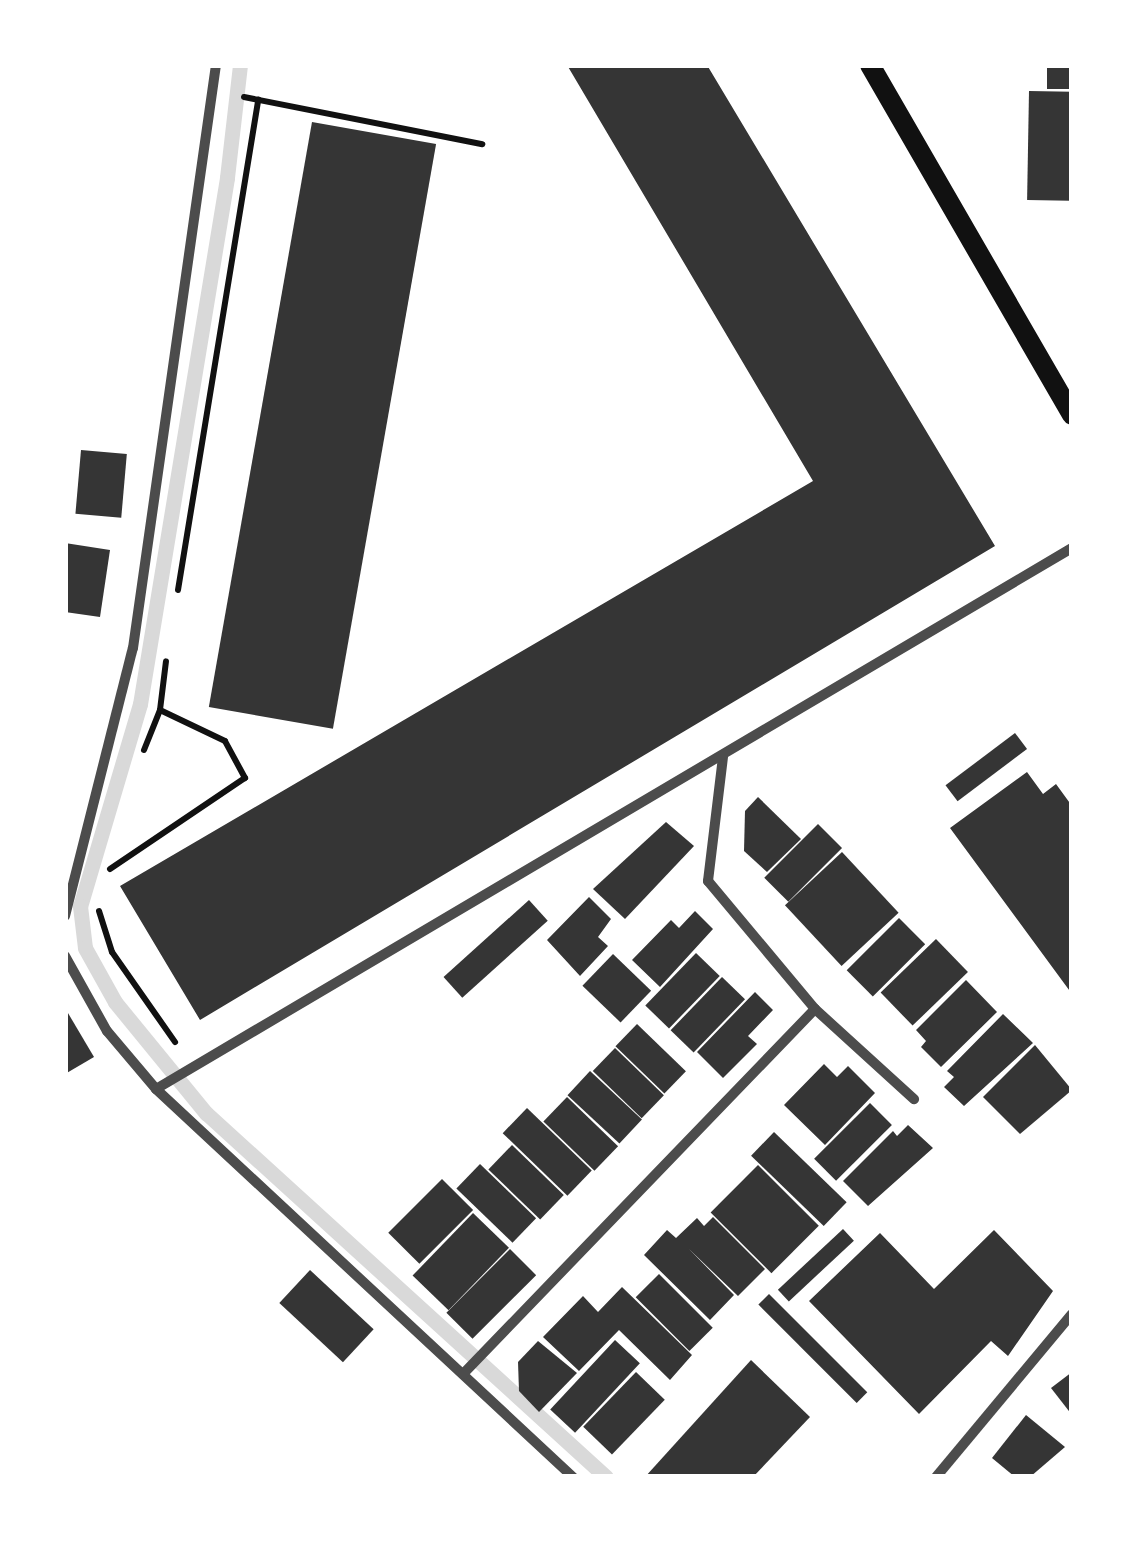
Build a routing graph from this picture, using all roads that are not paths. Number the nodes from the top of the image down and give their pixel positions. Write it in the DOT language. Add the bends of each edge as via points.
graph roads {
  1 [pos="216,65"];
  2 [pos="870,65"];
  3 [pos="1072,415"];
  4 [pos="1072,548"];
  5 [pos="722,756"];
  6 [pos="65,916"];
  7 [pos="65,956"];
  8 [pos="816,1009"];
  9 [pos="156,1089"];
  10 [pos="914,1099"];
  11 [pos="1072,1314"];
  12 [pos="464,1374"];
  13 [pos="573,1477"];
  14 [pos="936,1477"];
  1 -- 6 [label="street" via="133,648"];
  2 -- 3 [label="main road"];
  4 -- 5 [label="street"];
  5 -- 8 [label="street" via="708,881"];
  5 -- 9 [label="street"];
  7 -- 9 [label="street" via="107,1031"];
  8 -- 10 [label="street"];
  8 -- 12 [label="street"];
  9 -- 12 [label="street"];
  11 -- 14 [label="street"];
  12 -- 13 [label="street"];
}
